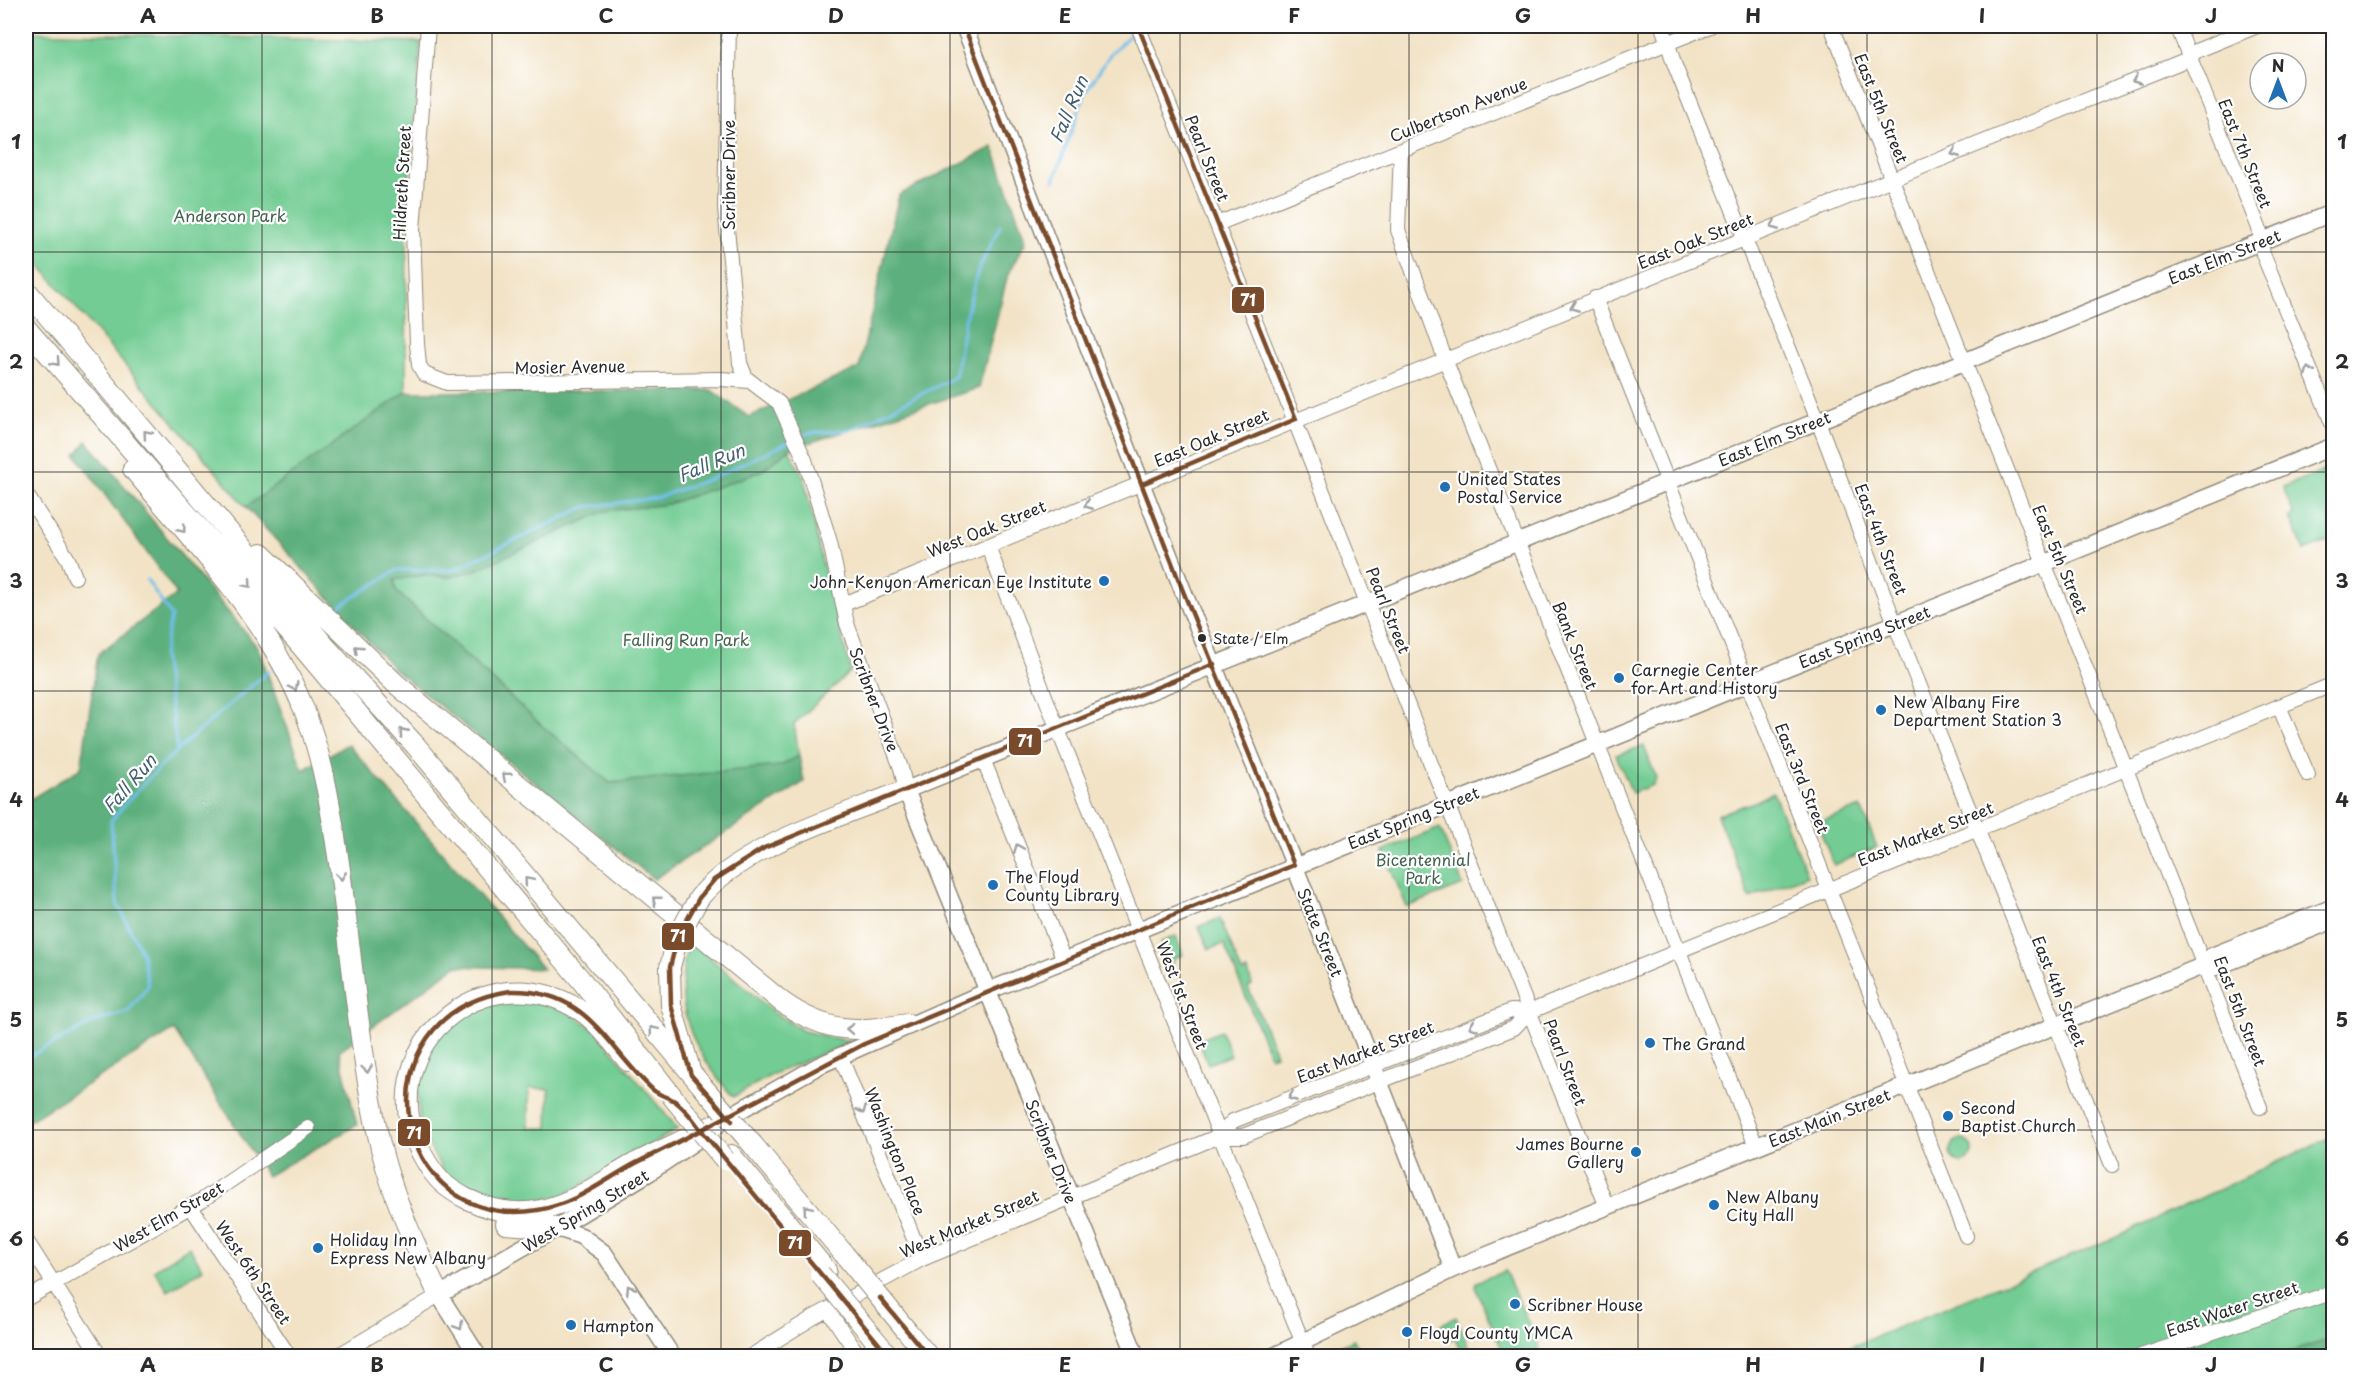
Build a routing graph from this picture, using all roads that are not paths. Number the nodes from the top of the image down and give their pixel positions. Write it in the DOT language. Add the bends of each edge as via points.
graph roads {
  1 [pos="428,26"];
  2 [pos="729,26"];
  3 [pos="964,26"];
  4 [pos="1138,26"];
  5 [pos="1662,26"];
  6 [pos="1710,26"];
  7 [pos="1832,26"];
  8 [pos="2177,26"];
  9 [pos="2257,26"];
  10 [pos="1667,43"];
  11 [pos="2190,58"];
  12 [pos="1401,150"];
  13 [pos="1893,179"];
  14 [pos="2334,212"];
  15 [pos="1217,224"];
  16 [pos="1744,238"];
  17 [pos="2262,248"];
  18 [pos="26,290"];
  19 [pos="1595,298"];
  20 [pos="26,328"];
  21 [pos="417,344"];
  22 [pos="1444,359"];
  23 [pos="1965,361"];
  24 [pos="750,381"];
  25 [pos="87,396"];
  26 [pos="1296,419"];
  27 [pos="1818,420"];
  28 [pos="2334,428"];
  29 [pos="2334,446"];
  30 [pos="184,479"];
  31 [pos="1667,481"];
  32 [pos="1142,484"];
  33 [pos="26,494"];
  34 [pos="1517,542"];
  35 [pos="988,546"];
  36 [pos="2045,562"];
  37 [pos="75,577"];
  38 [pos="282,595"];
  39 [pos="1368,602"];
  40 [pos="843,604"];
  41 [pos="1896,622"];
  42 [pos="1214,664"];
  43 [pos="1747,683"];
  44 [pos="2334,684"];
  45 [pos="2280,706"];
  46 [pos="1058,728"];
  47 [pos="1597,743"];
  48 [pos="983,759"];
  49 [pos="2126,768"];
  50 [pos="2308,775"];
  51 [pos="906,790"];
  52 [pos="1447,804"];
  53 [pos="1977,828"];
  54 [pos="1294,865"];
  55 [pos="1830,890"];
  56 [pos="2334,907"];
  57 [pos="2334,920"];
  58 [pos="1140,929"];
  59 [pos="1678,950"];
  60 [pos="1064,960"];
  61 [pos="2205,965"];
  62 [pos="988,991"];
  63 [pos="1529,1012"];
  64 [pos="908,1024"];
  65 [pos="2055,1026"];
  66 [pos="840,1055"];
  67 [pos="1376,1073"];
  68 [pos="697,1081"];
  69 [pos="1906,1086"];
  70 [pos="679,1099"];
  71 [pos="2260,1107"];
  72 [pos="716,1124"];
  73 [pos="308,1128"];
  74 [pos="1219,1136"];
  75 [pos="1756,1146"];
  76 [pos="2112,1165"];
  77 [pos="446,1188"];
  78 [pos="1071,1198"];
  79 [pos="191,1207"];
  80 [pos="1607,1207"];
  81 [pos="557,1228"];
  82 [pos="1966,1236"];
  83 [pos="26,1240"];
  84 [pos="922,1259"];
  85 [pos="1453,1269"];
  86 [pos="52,1282"];
  87 [pos="2334,1292"];
  88 [pos="439,1295"];
  89 [pos="26,1299"];
  90 [pos="828,1310"];
  91 [pos="1305,1349"];
  92 [pos="892,1354"];
  93 [pos="100,1356"];
  94 [pos="289,1356"];
  95 [pos="337,1356"];
  96 [pos="478,1356"];
  97 [pos="672,1356"];
  98 [pos="751,1356"];
  99 [pos="859,1356"];
  100 [pos="928,1356"];
  101 [pos="1136,1356"];
  102 [pos="1274,1356"];
  103 [pos="2141,1356"];
  1 -- 21 [label="street, Hildreth Street" via="413,230"];
  2 -- 24 [label="street, Scribner Drive" via="725,208 740,363"];
  3 -- 32 [label="main road, State Street"];
  4 -- 15 [label="street, Pearl Street"];
  5 -- 10 [label="street, East 4th Street"];
  6 -- 10 [label="street, Culbertson Avenue"];
  7 -- 13 [label="street, East 5th Street"];
  8 -- 11 [label="street, East 7th Street"];
  9 -- 11 [label="street, East Oak Street" via="2196,51"];
  10 -- 12 [label="street, Culbertson Avenue"];
  10 -- 16 [label="street, East 4th Street"];
  11 -- 13 [label="street, East Oak Street, one-way"];
  11 -- 17 [label="street, East 7th Street" via="2259,228"];
  12 -- 15 [label="street, Culbertson Avenue"];
  12 -- 22 [label="street, Bank Street" via="1398,230"];
  13 -- 16 [label="street, East Oak Street, one-way"];
  13 -- 23 [label="street, East 5th Street"];
  14 -- 17 [label="main road, East Elm Street"];
  15 -- 26 [label="street, Pearl Street"];
  16 -- 19 [label="street, East Oak Street"];
  16 -- 27 [label="street, East 4th Street"];
  17 -- 23 [label="main road, East Elm Street"];
  28 -- 17 [label="street, East 7th Street, one-way"];
  30 -- 18 [label="highway, one-way"];
  19 -- 22 [label="street, East Oak Street, one-way"];
  19 -- 31 [label="street, East 3rd Street"];
  20 -- 25 [label="highway, one-way"];
  21 -- 24 [label="street, Mosier Avenue" via="424,374 447,383"];
  22 -- 26 [label="street, East Oak Street"];
  22 -- 34 [label="street, Bank Street"];
  23 -- 27 [label="main road, East Elm Street"];
  23 -- 36 [label="street, East 5th Street"];
  24 -- 40 [label="street, Scribner Drive" via="779,403 805,460 823,516"];
  25 -- 70 [label="highway, one-way"];
  25 -- 88 [label="highway, one-way" via="130,466 261,629 303,706 328,792 378,1135 420,1254"];
  26 -- 32 [label="street, East Oak Street"];
  26 -- 39 [label="street, Pearl Street"];
  27 -- 31 [label="main road, East Elm Street"];
  27 -- 41 [label="street, East 4th Street"];
  29 -- 36 [label="main road, East Spring Street"];
  30 -- 38 [label="highway"];
  64 -- 30 [label="highway, one-way" via="870,1030 835,1028 816,1023 782,1002 396,684"];
  31 -- 34 [label="main road, East Elm Street"];
  31 -- 43 [label="street, East 3rd Street"];
  32 -- 35 [label="street, West Oak Street, one-way"];
  32 -- 42 [label="main road, State Street"];
  33 -- 37 [label="street" via="68,559"];
  34 -- 39 [label="main road, East Elm Street"];
  34 -- 47 [label="street, Bank Street"];
  35 -- 40 [label="street, West Oak Street"];
  35 -- 46 [label="street, West 1st Street"];
  36 -- 41 [label="main road, East Spring Street"];
  36 -- 49 [label="street, East 5th Street"];
  68 -- 38 [label="highway, one-way" via="416,746"];
  38 -- 70 [label="highway" via="352,695"];
  39 -- 42 [label="main road, East Elm Street"];
  39 -- 52 [label="street, Pearl Street"];
  40 -- 51 [label="street, Scribner Drive"];
  41 -- 43 [label="main road, East Spring Street"];
  41 -- 53 [label="street, East 4th Street"];
  42 -- 46 [label="main road"];
  42 -- 54 [label="main road, State Street"];
  43 -- 47 [label="main road, East Spring Street"];
  43 -- 55 [label="street, East 3rd Street"];
  44 -- 45 [label="street, East Market Street"];
  45 -- 49 [label="street, East Market Street"];
  45 -- 50 [label="street"];
  46 -- 48 [label="main road"];
  46 -- 58 [label="street, West 1st Street"];
  47 -- 52 [label="main road, East Spring Street"];
  47 -- 59 [label="street, Bank Street"];
  48 -- 51 [label="main road"];
  60 -- 48 [label="street, one-way"];
  49 -- 53 [label="street, East Market Street"];
  49 -- 61 [label="street, East 5th Street"];
  51 -- 62 [label="main road, Scribner Drive"];
  51 -- 68 [label="highway, bridge" via="765,848 714,880 699,898 678,936 670,967 671,1005"];
  52 -- 54 [label="main road, East Spring Street"];
  52 -- 63 [label="street, Pearl Street"];
  53 -- 55 [label="street, East Market Street"];
  53 -- 65 [label="street, East 4th Street"];
  54 -- 58 [label="main road, West Spring Street"];
  54 -- 67 [label="main road, State Street"];
  55 -- 59 [label="street, East Market Street"];
  55 -- 69 [label="street, East 3rd Street"];
  56 -- 61 [label="main road, East Main Street" via="2212,956"];
  57 -- 61 [label="main road, East Main Street" via="2216,967"];
  58 -- 60 [label="main road, West Spring Street"];
  58 -- 74 [label="street, West 1st Street"];
  59 -- 63 [label="street, East Market Street"];
  59 -- 75 [label="street, Bank Street"];
  60 -- 62 [label="main road, West Spring Street"];
  61 -- 65 [label="main road, East Main Street"];
  61 -- 71 [label="street, East 5th Street"];
  62 -- 64 [label="main road, West Spring Street"];
  62 -- 78 [label="main road, Scribner Drive"];
  63 -- 67 [label="street, East Market Street" via="1515,1028"];
  63 -- 80 [label="street, Pearl Street"];
  64 -- 66 [label="main road, West Spring Street"];
  65 -- 69 [label="main road, East Main Street"];
  65 -- 76 [label="street, East 4th Street"];
  66 -- 72 [label="main road, West Spring Street"];
  66 -- 84 [label="street, Washington Place, one-way"];
  67 -- 74 [label="street, West Market Street" via="1243,1136"];
  67 -- 85 [label="main road, State Street"];
  100 -- 68 [label="highway, one-way, bridge"];
  69 -- 75 [label="main road, East Main Street"];
  69 -- 82 [label="street, East 3rd Street"];
  70 -- 77 [label="highway" via="655,1092 597,1024 569,1004 538,993 517,991 474,999 454,1010 429,1035 412,1070 409,1086 408,1107 414,1137 428,1165"];
  70 -- 92 [label="highway, bridge"];
  72 -- 77 [label="highway" via="559,1205 540,1210 500,1211"];
  72 -- 81 [label="main road, West Spring Street" via="650,1172"];
  73 -- 79 [label="street, West Elm Street"];
  74 -- 78 [label="street, West Market Street"];
  74 -- 91 [label="street, West 1st Street"];
  75 -- 80 [label="main road, East Main Street"];
  77 -- 81 [label="highway" via="468,1213 476,1216 500,1223"];
  78 -- 84 [label="street, West Market Street"];
  78 -- 101 [label="main road, Scribner Drive"];
  79 -- 86 [label="street, West Elm Street"];
  79 -- 94 [label="street, West 6th Street"];
  80 -- 85 [label="main road, East Main Street"];
  81 -- 88 [label="main road, West Spring Street"];
  97 -- 81 [label="main road, one-way" via="604,1253 581,1236"];
  83 -- 86 [label="street"];
  84 -- 90 [label="street, West Market Street"];
  85 -- 91 [label="main road, East Main Street"];
  86 -- 89 [label="street, West Elm Street"];
  86 -- 93 [label="street"];
  87 -- 103 [label="street, East Water Street"];
  88 -- 95 [label="street, West Spring Street"];
  88 -- 96 [label="main road, one-way"];
  90 -- 98 [label="street, West Market Street"];
  90 -- 99 [label="street"];
  91 -- 102 [label="main road, East Main Street"];
}
